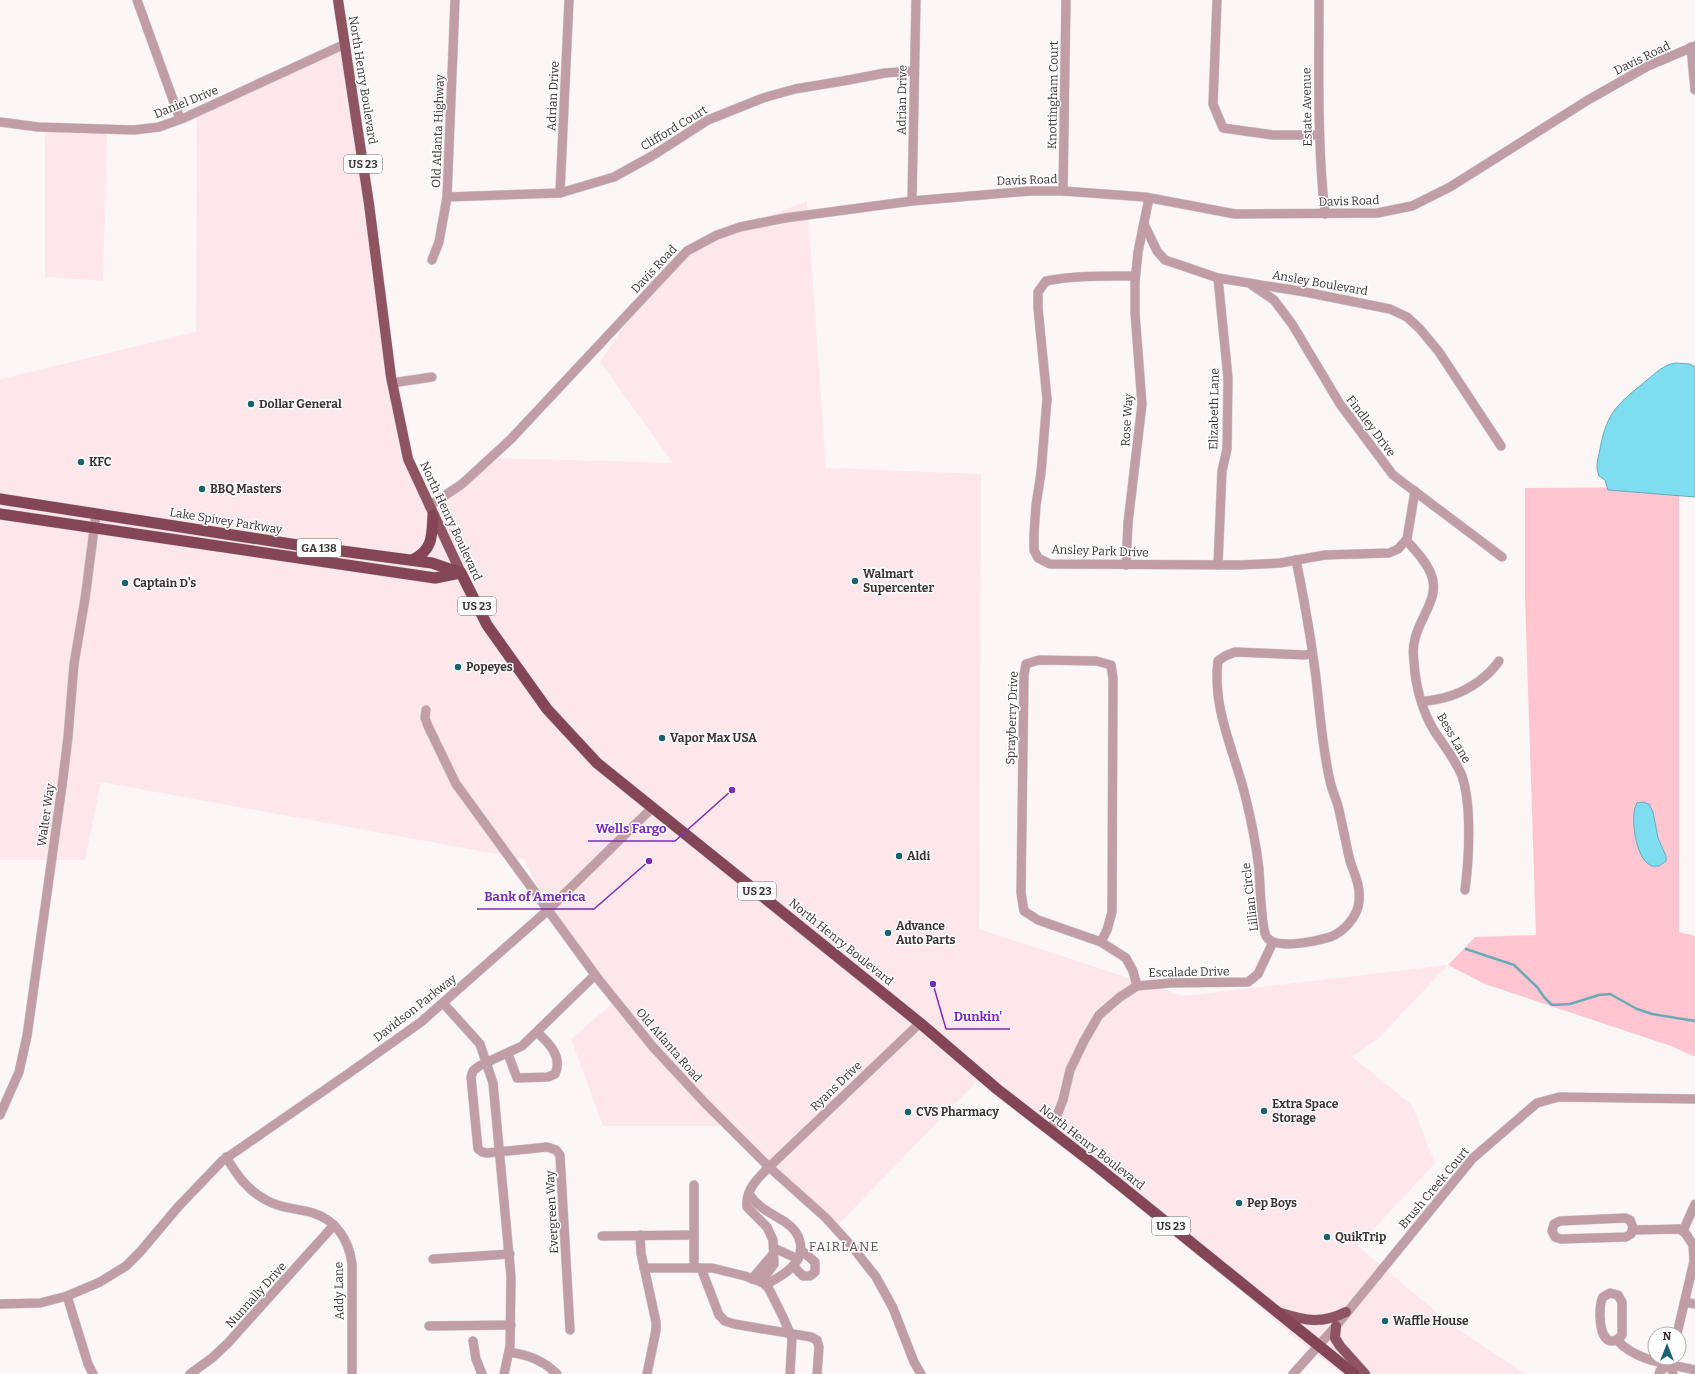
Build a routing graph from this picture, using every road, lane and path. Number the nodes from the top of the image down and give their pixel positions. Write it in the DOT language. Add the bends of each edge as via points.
graph roads {
  1 [pos="137,0"];
  2 [pos="338,0"];
  3 [pos="455,0"];
  4 [pos="569,0"];
  5 [pos="916,0"];
  6 [pos="1066,0"];
  7 [pos="1217,0"];
  8 [pos="1319,0"];
  9 [pos="345,44"];
  10 [pos="1693,47"];
  11 [pos="914,71"];
  12 [pos="1695,90"];
  13 [pos="180,119"];
  14 [pos="0,122"];
  15 [pos="1319,135"];
  16 [pos="1063,191"];
  17 [pos="560,193"];
  18 [pos="448,197"];
  19 [pos="1149,198"];
  20 [pos="912,201"];
  21 [pos="1324,214"];
  22 [pos="1144,224"];
  23 [pos="432,260"];
  24 [pos="1136,276"];
  25 [pos="1218,278"];
  26 [pos="1250,283"];
  27 [pos="432,377"];
  28 [pos="392,383"];
  29 [pos="1501,446"];
  30 [pos="1414,491"];
  31 [pos="0,499"];
  32 [pos="431,510"];
  33 [pos="0,514"];
  34 [pos="96,514"];
  35 [pos="94,528"];
  36 [pos="1406,540"];
  37 [pos="1502,557"];
  38 [pos="412,560"];
  39 [pos="1296,560"];
  40 [pos="1126,565"];
  41 [pos="1218,565"];
  42 [pos="461,573"];
  43 [pos="1312,653"];
  44 [pos="1499,661"];
  45 [pos="1422,702"];
  46 [pos="426,710"];
  47 [pos="652,808"];
  48 [pos="1465,890"];
  49 [pos="547,911"];
  50 [pos="1100,942"];
  51 [pos="1273,942"];
  52 [pos="595,975"];
  53 [pos="1137,986"];
  54 [pos="444,1003"];
  55 [pos="920,1023"];
  56 [pos="537,1032"];
  57 [pos="508,1054"];
  58 [pos="487,1063"];
  59 [pos="1695,1099"];
  60 [pos="0,1114"];
  61 [pos="1051,1131"];
  62 [pos="500,1152"];
  63 [pos="226,1157"];
  64 [pos="769,1167"];
  65 [pos="694,1185"];
  66 [pos="749,1194"];
  67 [pos="1695,1204"];
  68 [pos="1584,1220"];
  69 [pos="334,1225"];
  70 [pos="1633,1230"];
  71 [pos="1683,1231"];
  72 [pos="640,1235"];
  73 [pos="694,1235"];
  74 [pos="602,1236"];
  75 [pos="1584,1238"];
  76 [pos="774,1250"];
  77 [pos="510,1254"];
  78 [pos="798,1258"];
  79 [pos="433,1259"];
  80 [pos="644,1268"];
  81 [pos="697,1268"];
  82 [pos="760,1282"];
  83 [pos="67,1296"];
  84 [pos="1685,1302"];
  85 [pos="0,1304"];
  86 [pos="1695,1304"];
  87 [pos="1277,1312"];
  88 [pos="1346,1312"];
  89 [pos="510,1325"];
  90 [pos="428,1326"];
  91 [pos="1336,1326"];
  92 [pos="1679,1326"];
  93 [pos="570,1330"];
  94 [pos="790,1334"];
  95 [pos="1617,1340"];
  96 [pos="473,1341"];
  97 [pos="1318,1346"];
  98 [pos="509,1352"];
  99 [pos="1647,1356"];
  100 [pos="1666,1366"];
  101 [pos="1684,1366"];
  102 [pos="1695,1370"];
  103 [pos="93,1374"];
  104 [pos="190,1374"];
  105 [pos="352,1374"];
  106 [pos="482,1374"];
  107 [pos="504,1374"];
  108 [pos="557,1374"];
  109 [pos="647,1374"];
  110 [pos="790,1374"];
  111 [pos="817,1374"];
  112 [pos="921,1374"];
  113 [pos="1293,1374"];
  114 [pos="1354,1374"];
  115 [pos="1365,1374"];
  116 [pos="1659,1374"];
  1 -- 13 [label="street"];
  2 -- 9 [label="main road, North Henry Boulevard / US 23"];
  3 -- 18 [label="street, Old Atlanta Highway"];
  4 -- 17 [label="street, Adrian Drive"];
  5 -- 11 [label="street, Adrian Drive"];
  6 -- 16 [label="street, Knottingham Court"];
  7 -- 15 [label="street" via="1213,104 1223,128 1273,136"];
  8 -- 15 [label="street, Estate Avenue"];
  9 -- 13 [label="street, Daniel Drive"];
  9 -- 28 [label="main road, North Henry Boulevard / US 23"];
  10 -- 12 [label="street"];
  10 -- 21 [label="street, Davis Road" via="1648,66 1588,100 1450,187 1412,206 1377,213"];
  11 -- 17 [label="street, Clifford Court" via="822,84 763,98 708,120 614,177"];
  11 -- 20 [label="street, Adrian Drive"];
  13 -- 14 [label="street, Daniel Drive" via="159,127 134,130 38,127"];
  15 -- 21 [label="street, Estate Avenue"];
  16 -- 19 [label="street, Davis Road"];
  16 -- 20 [label="street, Davis Road" via="985,194"];
  17 -- 18 [label="street, Clifford Court"];
  18 -- 23 [label="street, Old Atlanta Highway" via="439,242"];
  19 -- 21 [label="street, Davis Road" via="1235,214"];
  19 -- 22 [label="street"];
  20 -- 32 [label="street, Davis Road" via="826,211 740,226 687,251 511,439"];
  22 -- 24 [label="street"];
  22 -- 25 [label="street, Ansley Boulevard" via="1157,251 1165,260"];
  24 -- 40 [label="street, Rose Way" via="1142,404 1128,523"];
  24 -- 40 [label="street, Ansley Park Drive" via="1080,276 1046,281 1038,292 1048,399 1036,505 1034,550 1038,558 1050,564"];
  25 -- 26 [label="street, Ansley Boulevard"];
  25 -- 41 [label="street, Elizabeth Lane" via="1228,378 1227,449 1222,471"];
  26 -- 29 [label="street, Ansley Boulevard" via="1390,308 1407,317 1440,352"];
  26 -- 30 [label="street, Findley Drive" via="1274,300 1366,441 1393,475"];
  27 -- 28 [label="street"];
  28 -- 32 [label="main road, North Henry Boulevard / US 23" via="408,459"];
  30 -- 36 [label="street"];
  30 -- 37 [label="street, Findley Drive"];
  31 -- 34 [label="highway, Lake Spivey Parkway / GA 138"];
  32 -- 38 [label="highway" via="429,546 425,552"];
  32 -- 42 [label="main road, North Henry Boulevard / US 23"];
  33 -- 35 [label="highway, Lake Spivey Parkway / GA 138"];
  34 -- 35 [label="street, Walter Way"];
  34 -- 38 [label="highway, Lake Spivey Parkway / GA 138"];
  35 -- 42 [label="highway, Lake Spivey Parkway / GA 138" via="435,578"];
  35 -- 60 [label="street, Walter Way" via="74,664 62,786 27,1036 19,1072"];
  36 -- 39 [label="street, Ansley Park Drive" via="1398,549 1389,553 1325,555"];
  36 -- 45 [label="street, Bess Lane" via="1431,573 1433,581 1433,594 1414,646 1416,676"];
  38 -- 42 [label="highway, Lake Spivey Parkway / GA 138" via="432,563"];
  39 -- 41 [label="street, Ansley Park Drive"];
  39 -- 43 [label="street, Lillian Circle"];
  40 -- 41 [label="street, Ansley Park Drive"];
  42 -- 47 [label="highway, North Henry Boulevard / US 23" via="487,625 547,709 597,763"];
  43 -- 51 [label="street, Lillian Circle" via="1326,764 1360,901 1351,922 1331,936 1291,944"];
  43 -- 51 [label="street, Lillian Circle" via="1305,655 1235,652 1218,661 1220,713 1245,795 1259,866 1266,936"];
  44 -- 45 [label="street" via="1488,674 1472,686 1453,695"];
  45 -- 48 [label="street, Bess Lane" via="1429,722 1454,760 1465,786 1468,805 1468,862"];
  46 -- 49 [label="street, Old Atlanta Road" via="428,726 456,784"];
  47 -- 49 [label="street, Davidson Parkway"];
  47 -- 55 [label="highway, North Henry Boulevard / US 23"];
  49 -- 52 [label="street, Old Atlanta Road"];
  49 -- 54 [label="street, Davidson Parkway"];
  50 -- 50 [label="street, Sprayberry Drive" via="1107,930 1112,912 1111,665 1096,661 1039,660 1026,664 1024,676 1021,893 1024,911 1038,920"];
  50 -- 53 [label="street, Sprayberry Drive" via="1126,958"];
  51 -- 53 [label="street, Escalade Drive" via="1258,974 1248,982"];
  52 -- 56 [label="street, Evergreen Way"];
  52 -- 64 [label="street, Old Atlanta Road" via="653,1047"];
  53 -- 61 [label="street, Escalade Drive" via="1099,1015 1070,1070 1063,1100"];
  54 -- 58 [label="street" via="480,1044"];
  54 -- 63 [label="street, Davidson Parkway" via="345,1076"];
  55 -- 61 [label="highway, North Henry Boulevard / US 23"];
  55 -- 64 [label="street, Ryans Drive"];
  56 -- 57 [label="street, Evergreen Way" via="522,1046"];
  56 -- 57 [label="street" via="549,1043 554,1052 557,1062 555,1074 548,1078 518,1078"];
  57 -- 58 [label="street, Evergreen Way"];
  58 -- 62 [label="street"];
  58 -- 62 [label="street, Evergreen Way" via="473,1071 471,1077 477,1148 484,1153"];
  59 -- 88 [label="street, Brush Creek Court" via="1558,1097 1537,1104 1473,1158"];
  61 -- 87 [label="highway, North Henry Boulevard / US 23"];
  62 -- 77 [label="street"];
  62 -- 93 [label="street, Evergreen Way" via="547,1147 556,1150 560,1155"];
  63 -- 69 [label="street, Addy Lane" via="242,1181 262,1198 284,1208 318,1215"];
  63 -- 83 [label="street, Davidson Parkway" via="126,1266 100,1282"];
  64 -- 66 [label="street, Ryans Drive" via="752,1185"];
  64 -- 112 [label="street, Old Atlanta Road" via="826,1218 876,1277 894,1308"];
  65 -- 73 [label="street"];
  66 -- 76 [label="street" via="747,1207 770,1232"];
  66 -- 78 [label="street" via="761,1208 792,1227 800,1239"];
  67 -- 71 [label="street"];
  68 -- 70 [label="street" via="1626,1218 1632,1222"];
  68 -- 75 [label="street"];
  68 -- 75 [label="street" via="1558,1221 1552,1230 1553,1235 1558,1238"];
  69 -- 104 [label="street, Nunnally Drive" via="225,1347"];
  69 -- 105 [label="street, Addy Lane" via="346,1241 352,1264"];
  70 -- 71 [label="street" via="1675,1228"];
  70 -- 75 [label="street" via="1626,1236"];
  71 -- 84 [label="street" via="1691,1241 1695,1253"];
  72 -- 73 [label="street"];
  72 -- 74 [label="street"];
  72 -- 80 [label="street" via="640,1253"];
  73 -- 81 [label="street"];
  76 -- 78 [label="street"];
  76 -- 82 [label="street"];
  77 -- 79 [label="street"];
  77 -- 89 [label="street"];
  78 -- 82 [label="street"];
  80 -- 81 [label="street"];
  80 -- 109 [label="street" via="656,1322"];
  81 -- 82 [label="street" via="717,1269"];
  81 -- 94 [label="street" via="719,1315 725,1321"];
  82 -- 94 [label="street" via="783,1317"];
  83 -- 85 [label="street, Davidson Parkway" via="40,1303"];
  83 -- 103 [label="street"];
  84 -- 86 [label="street"];
  84 -- 92 [label="street"];
  87 -- 88 [label="main road" via="1313,1321 1336,1317"];
  87 -- 97 [label="highway, North Henry Boulevard / US 23"];
  88 -- 91 [label="street, Brush Creek Court"];
  89 -- 90 [label="street"];
  89 -- 98 [label="street"];
  91 -- 97 [label="street, Brush Creek Court"];
  91 -- 115 [label="main road" via="1335,1338"];
  94 -- 110 [label="street"];
  94 -- 111 [label="street" via="810,1337 818,1342"];
  95 -- 95 [label="street" via="1622,1332 1621,1301 1618,1295 1610,1293 1601,1301 1602,1333 1607,1340"];
  95 -- 99 [label="street" via="1634,1354"];
  96 -- 106 [label="street"];
  97 -- 113 [label="street, Brush Creek Court"];
  97 -- 114 [label="highway, North Henry Boulevard / US 23"];
  98 -- 107 [label="street"];
  98 -- 108 [label="street" via="543,1362"];
  100 -- 116 [label="street"];
  101 -- 102 [label="street"];
}
